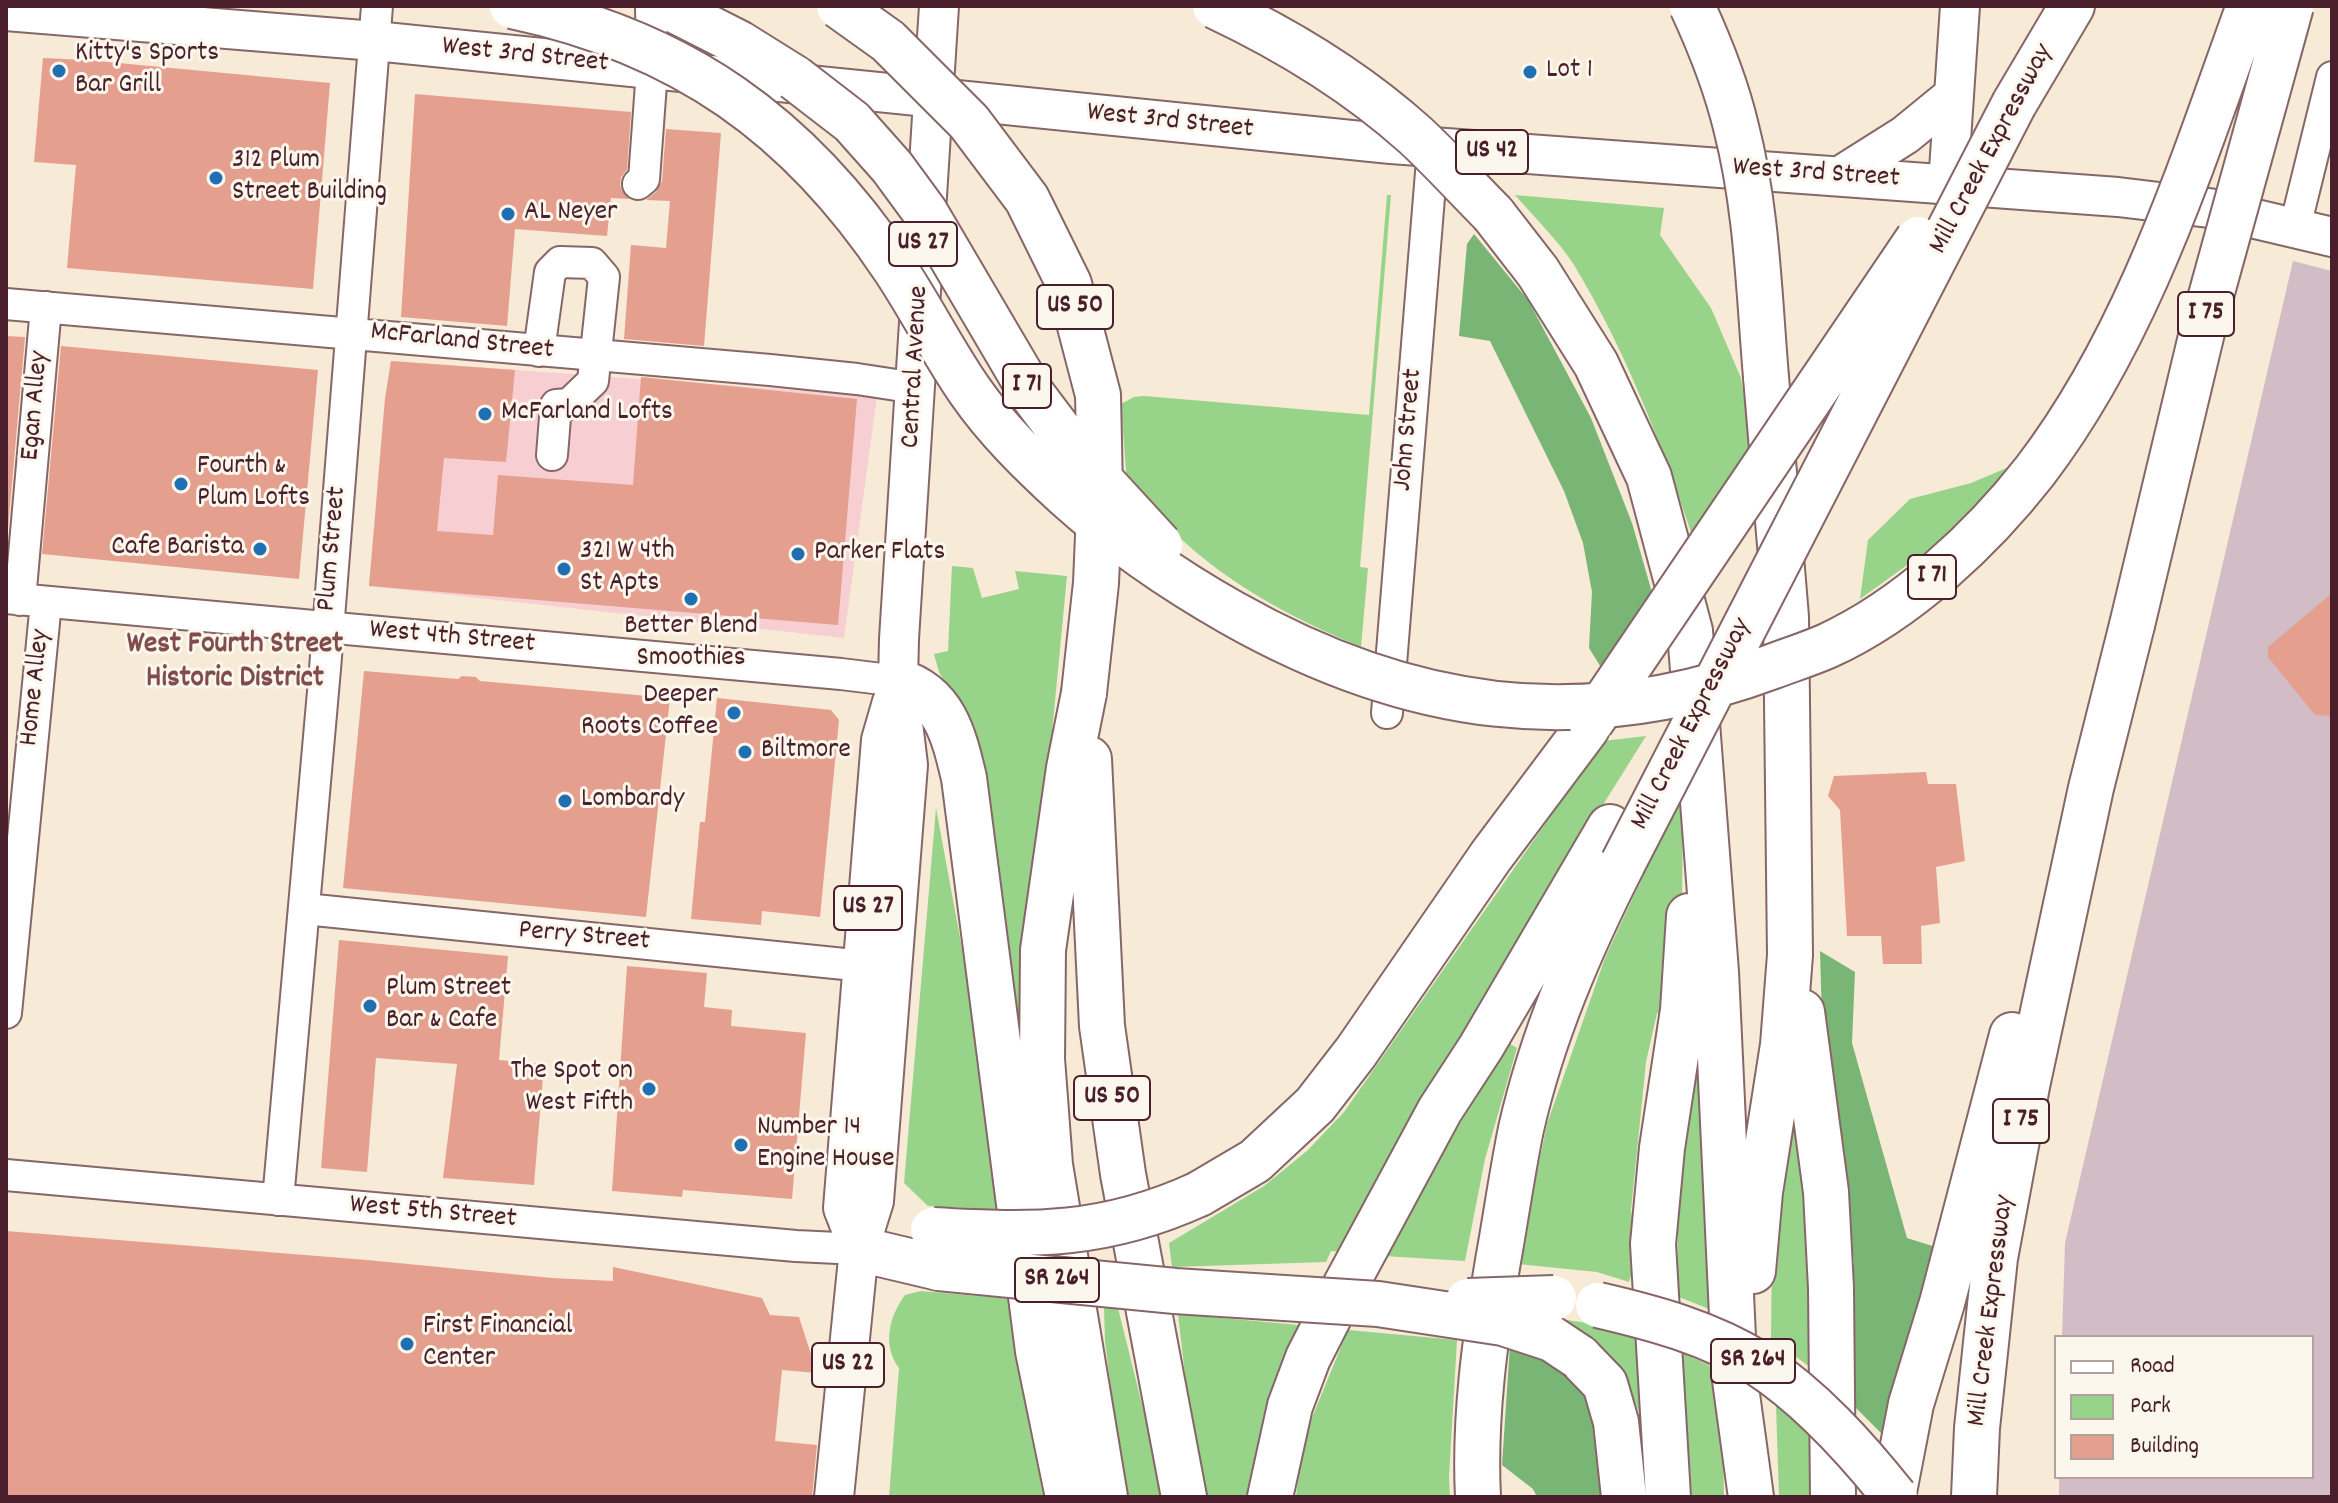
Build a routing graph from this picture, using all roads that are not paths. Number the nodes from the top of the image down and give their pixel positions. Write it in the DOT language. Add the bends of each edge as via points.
graph roads {
  1 [pos="512,6"];
  2 [pos="651,6"];
  3 [pos="666,6"];
  4 [pos="839,6"];
  5 [pos="939,6"];
  6 [pos="1215,6"];
  7 [pos="1692,6"];
  8 [pos="2072,6"];
  9 [pos="2249,6"];
  10 [pos="2291,6"];
  11 [pos="1960,10"];
  12 [pos="6,11"];
  13 [pos="376,23"];
  14 [pos="652,70"];
  15 [pos="2332,77"];
  16 [pos="1954,95"];
  17 [pos="934,100"];
  18 [pos="2014,104"];
  19 [pos="1433,148"];
  20 [pos="1840,176"];
  21 [pos="638,184"];
  22 [pos="1948,185"];
  23 [pos="2295,227"];
  24 [pos="2332,237"];
  25 [pos="6,304"];
  26 [pos="46,307"];
  27 [pos="351,332"];
  28 [pos="539,351"];
  29 [pos="595,356"];
  30 [pos="916,388"];
  31 [pos="552,455"];
  32 [pos="24,600"];
  33 [pos="328,627"];
  34 [pos="1308,652"];
  35 [pos="898,681"];
  36 [pos="1084,693"];
  37 [pos="1387,713"];
  38 [pos="1701,779"];
  39 [pos="2091,788"];
  40 [pos="1616,845"];
  41 [pos="305,909"];
  42 [pos="1790,955"];
  43 [pos="864,966"];
  44 [pos="6,1013"];
  45 [pos="6,1175"];
  46 [pos="278,1200"];
  47 [pos="859,1249"];
  48 [pos="936,1249"];
  49 [pos="1378,1304"];
  50 [pos="834,1497"];
  51 [pos="1068,1497"];
  52 [pos="1105,1497"];
  53 [pos="1184,1497"];
  54 [pos="1270,1497"];
  55 [pos="1478,1497"];
  56 [pos="1624,1497"];
  57 [pos="1668,1497"];
  58 [pos="1753,1497"];
  59 [pos="1833,1497"];
  60 [pos="1894,1497"];
  61 [pos="1974,1497"];
  1 -- 34 [label="highway, bridge" via="646,48 736,99 784,136 869,231 969,389 1036,466 1116,539 1163,572"];
  2 -- 14 [label="street"];
  3 -- 34 [label="highway, I 71, bridge" via="739,43 852,122 925,212 1032,394 1081,459 1187,568 1223,598"];
  4 -- 36 [label="highway, US 50, bridge" via="888,41 969,122 1027,199 1069,284 1098,395 1097,567"];
  5 -- 17 [label="main road, Central Avenue / US 27"];
  6 -- 38 [label="highway, bridge" via="1302,53 1414,134 1493,214 1569,318 1649,477 1690,631"];
  7 -- 42 [label="highway, bridge" via="1721,75 1746,174 1786,617"];
  8 -- 18 [label="highway, Mill Creek Expressway"];
  9 -- 34 [label="highway, I 71, bridge" via="2169,224 2092,383 2007,505 1952,560 1881,614 1827,646 1756,673 1690,693 1602,706 1461,700 1394,684"];
  10 -- 39 [label="highway, Mill Creek Expressway / I 75, bridge" via="2209,303"];
  11 -- 16 [label="main road"];
  12 -- 13 [label="main road, West 3rd Street"];
  13 -- 14 [label="main road, West 3rd Street"];
  13 -- 27 [label="street, Plum Street"];
  14 -- 17 [label="main road, West 3rd Street"];
  14 -- 21 [label="street" via="644,179"];
  15 -- 23 [label="street"];
  16 -- 20 [label="main road" via="1905,135"];
  16 -- 22 [label="main road"];
  17 -- 19 [label="main road, West 3rd Street / US 42"];
  17 -- 30 [label="main road, Central Avenue / US 27"];
  18 -- 40 [label="highway, Mill Creek Expressway, bridge" via="1738,638"];
  18 -- 48 [label="highway, bridge" via="1587,728 1301,1121 1255,1161 1199,1194 1145,1216 1089,1230"];
  19 -- 20 [label="main road, West 3rd Street / US 42"];
  19 -- 37 [label="street, John Street"];
  20 -- 22 [label="main road, West 3rd Street / US 42"];
  22 -- 23 [label="main road, West 3rd Street" via="2209,208"];
  23 -- 24 [label="main road, West 3rd Street"];
  25 -- 26 [label="street, McFarland Street"];
  26 -- 27 [label="street, McFarland Street"];
  26 -- 32 [label="street, Egan Alley"];
  27 -- 28 [label="street, McFarland Street"];
  27 -- 33 [label="street, Plum Street"];
  28 -- 29 [label="street, McFarland Street"];
  28 -- 29 [label="street" via="550,272 560,262 592,263 604,277"];
  29 -- 30 [label="street, McFarland Street"];
  29 -- 31 [label="street" via="593,381 569,404 556,405"];
  30 -- 35 [label="main road, Central Avenue / US 27"];
  32 -- 33 [label="street, West 4th Street"];
  32 -- 44 [label="street, Home Alley"];
  33 -- 35 [label="street, West 4th Street"];
  33 -- 41 [label="street, Plum Street"];
  35 -- 43 [label="main road, Central Avenue / US 27" via="881,740"];
  35 -- 47 [label="main road, Central Avenue / US 27" via="908,765 874,1201"];
  35 -- 51 [label="highway" via="933,700 956,743 964,778 1038,1351"];
  36 -- 52 [label="highway" via="1043,950 1042,1059 1050,1165"];
  36 -- 53 [label="highway, US 50" via="1102,1026 1123,1174"];
  38 -- 57 [label="highway" via="1683,1010 1653,1244"];
  38 -- 58 [label="highway" via="1716,972 1735,1380"];
  39 -- 60 [label="highway" via="2002,1064 1911,1404"];
  39 -- 61 [label="highway, Mill Creek Expressway / I 75" via="1995,1258"];
  40 -- 54 [label="highway" via="1440,1110 1343,1290 1290,1406"];
  40 -- 55 [label="highway, Mill Creek Expressway" via="1593,921 1551,1025 1521,1129 1487,1330 1479,1404"];
  41 -- 43 [label="street, Perry Street"];
  41 -- 46 [label="street, Plum Street"];
  42 -- 58 [label="highway" via="1753,1272 1747,1381"];
  42 -- 59 [label="highway" via="1826,1192"];
  43 -- 47 [label="main road, Central Avenue / US 27" via="843,1208"];
  45 -- 46 [label="street, West 5th Street"];
  46 -- 47 [label="street, West 5th Street"];
  47 -- 48 [label="highway" via="902,1231"];
  47 -- 50 [label="main road, Central Avenue / US 22"];
  48 -- 49 [label="highway, SR 264, bridge" via="1175,1291"];
  49 -- 56 [label="highway, bridge" via="1503,1323 1552,1339 1579,1357 1605,1384 1616,1422"];
  49 -- 60 [label="highway, SR 264, bridge" via="1554,1298 1668,1322 1757,1363 1800,1394"];
}
